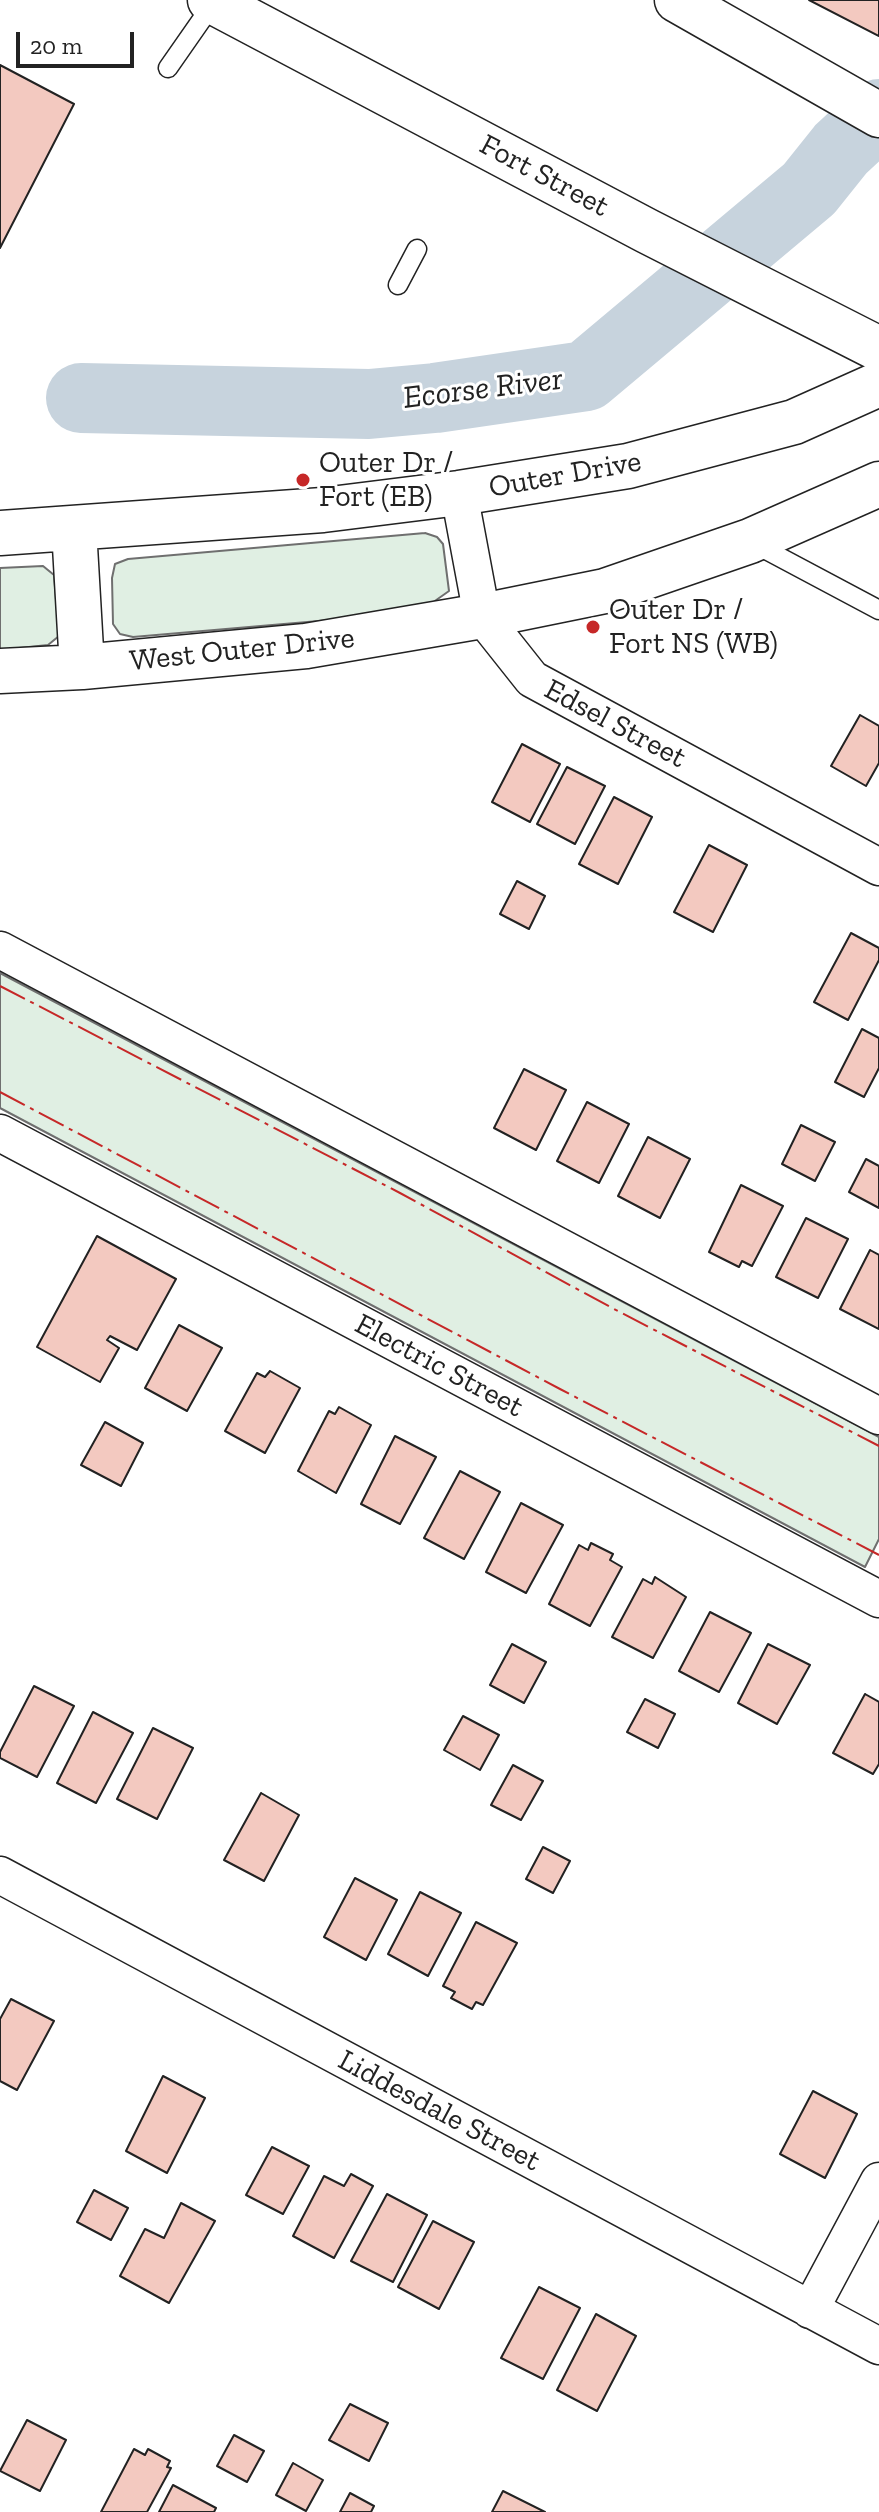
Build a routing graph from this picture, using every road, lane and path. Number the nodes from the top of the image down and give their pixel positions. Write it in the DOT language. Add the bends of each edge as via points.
graph roads {
  1 [pos="212,1"];
  2 [pos="690,3"];
  3 [pos="168,68"];
  4 [pos="879,115"];
  5 [pos="417,249"];
  6 [pos="398,285"];
  7 [pos="879,349"];
  8 [pos="879,384"];
  9 [pos="879,484"];
  10 [pos="459,493"];
  11 [pos="74,529"];
  12 [pos="0,533"];
  13 [pos="750,541"];
  14 [pos="879,610"];
  15 [pos="482,616"];
  16 [pos="82,667"];
  17 [pos="0,671"];
  18 [pos="879,867"];
  19 [pos="0,950"];
  20 [pos="0,1133"];
  21 [pos="879,1416"];
  22 [pos="879,1599"];
  23 [pos="0,1875"];
  24 [pos="879,2181"];
  25 [pos="810,2310"];
  26 [pos="879,2346"];
  1 -- 3 [label="lane"];
  1 -- 7 [label="main road, Fort Street"];
  2 -- 4 [label="main road"];
  5 -- 6 [label="lane"];
  8 -- 10 [label="main road, Outer Drive" via="794,422 628,466"];
  9 -- 13 [label="main road, West Outer Drive"];
  10 -- 11 [label="main road, Outer Drive" via="323,510"];
  10 -- 15 [label="street, Edsel Street"];
  11 -- 12 [label="main road, Outer Drive"];
  11 -- 16 [label="main road"];
  13 -- 14 [label="lane"];
  13 -- 15 [label="main road, West Outer Drive" via="605,591"];
  15 -- 16 [label="main road, West Outer Drive" via="306,646"];
  15 -- 18 [label="street, Edsel Street" via="532,679"];
  16 -- 17 [label="main road, West Outer Drive"];
  19 -- 21 [label="street"];
  20 -- 22 [label="street, Electric Street"];
  23 -- 25 [label="street, Liddesdale Street"];
  24 -- 25 [label="street"];
  25 -- 26 [label="street, Liddesdale Street"];
}
